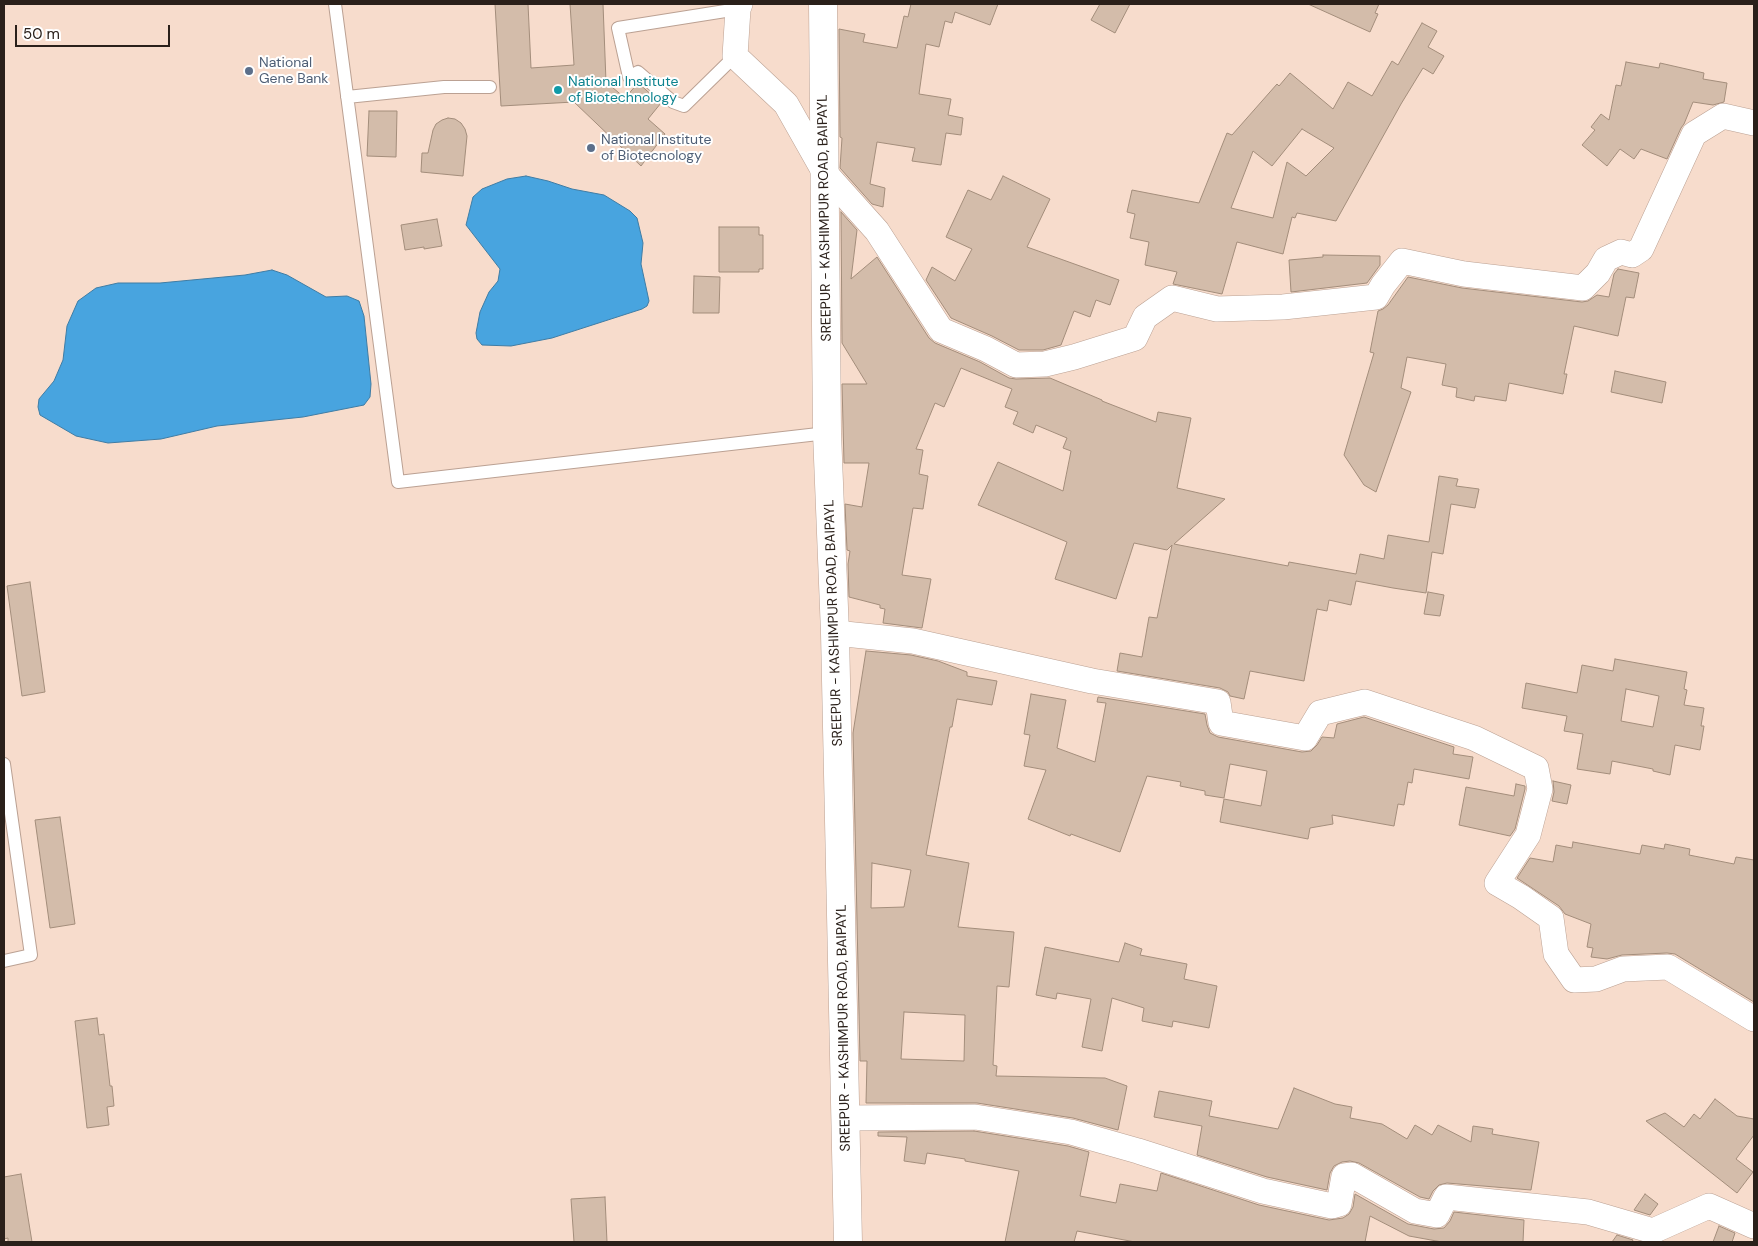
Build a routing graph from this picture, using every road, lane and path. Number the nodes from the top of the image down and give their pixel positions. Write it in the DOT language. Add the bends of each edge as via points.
graph roads {
  1 [pos="335,4"];
  2 [pos="823,4"];
  3 [pos="739,6"];
  4 [pos="735,56"];
  5 [pos="490,87"];
  6 [pos="347,97"];
  7 [pos="1754,123"];
  8 [pos="825,173"];
  9 [pos="827,433"];
  10 [pos="835,633"];
  11 [pos="4,764"];
  12 [pos="4,961"];
  13 [pos="1754,1019"];
  14 [pos="846,1118"];
  15 [pos="1754,1226"];
  16 [pos="848,1242"];
  1 -- 6 [label="lane"];
  2 -- 8 [label="street, SREEPUR - KASHIMPUR ROAD, BAIPAYL"];
  3 -- 4 [label="street"];
  3 -- 4 [label="lane" via="618,28 629,77 638,72 673,102 684,106"];
  4 -- 8 [label="street" via="786,104"];
  5 -- 6 [label="lane" via="444,87"];
  6 -- 9 [label="lane" via="398,482"];
  7 -- 8 [label="street" via="1723,116 1694,134 1641,249 1632,255 1621,252 1606,259 1583,288 1464,274 1402,261 1376,297 1283,307 1217,309 1172,298 1145,316 1134,338 1045,364 1016,365 941,330 877,231"];
  8 -- 9 [label="street, SREEPUR - KASHIMPUR ROAD, BAIPAYL"];
  9 -- 10 [label="street, SREEPUR - KASHIMPUR ROAD, BAIPAYL"];
  10 -- 13 [label="street" via="912,641 1092,681 1218,702 1221,723 1305,738 1320,713 1365,702 1474,738 1536,768 1540,789 1528,835 1497,883 1550,918 1556,954 1574,980 1596,979 1623,969 1668,967"];
  10 -- 14 [label="street, SREEPUR - KASHIMPUR ROAD, BAIPAYL"];
  11 -- 12 [label="lane" via="31,955"];
  14 -- 15 [label="street" via="975,1117 1072,1132 1263,1191 1332,1206 1339,1204 1344,1176 1352,1175 1414,1211 1437,1216 1446,1197 1588,1212 1653,1231 1708,1206"];
  14 -- 16 [label="street, SREEPUR - KASHIMPUR ROAD, BAIPAYL"];
}
